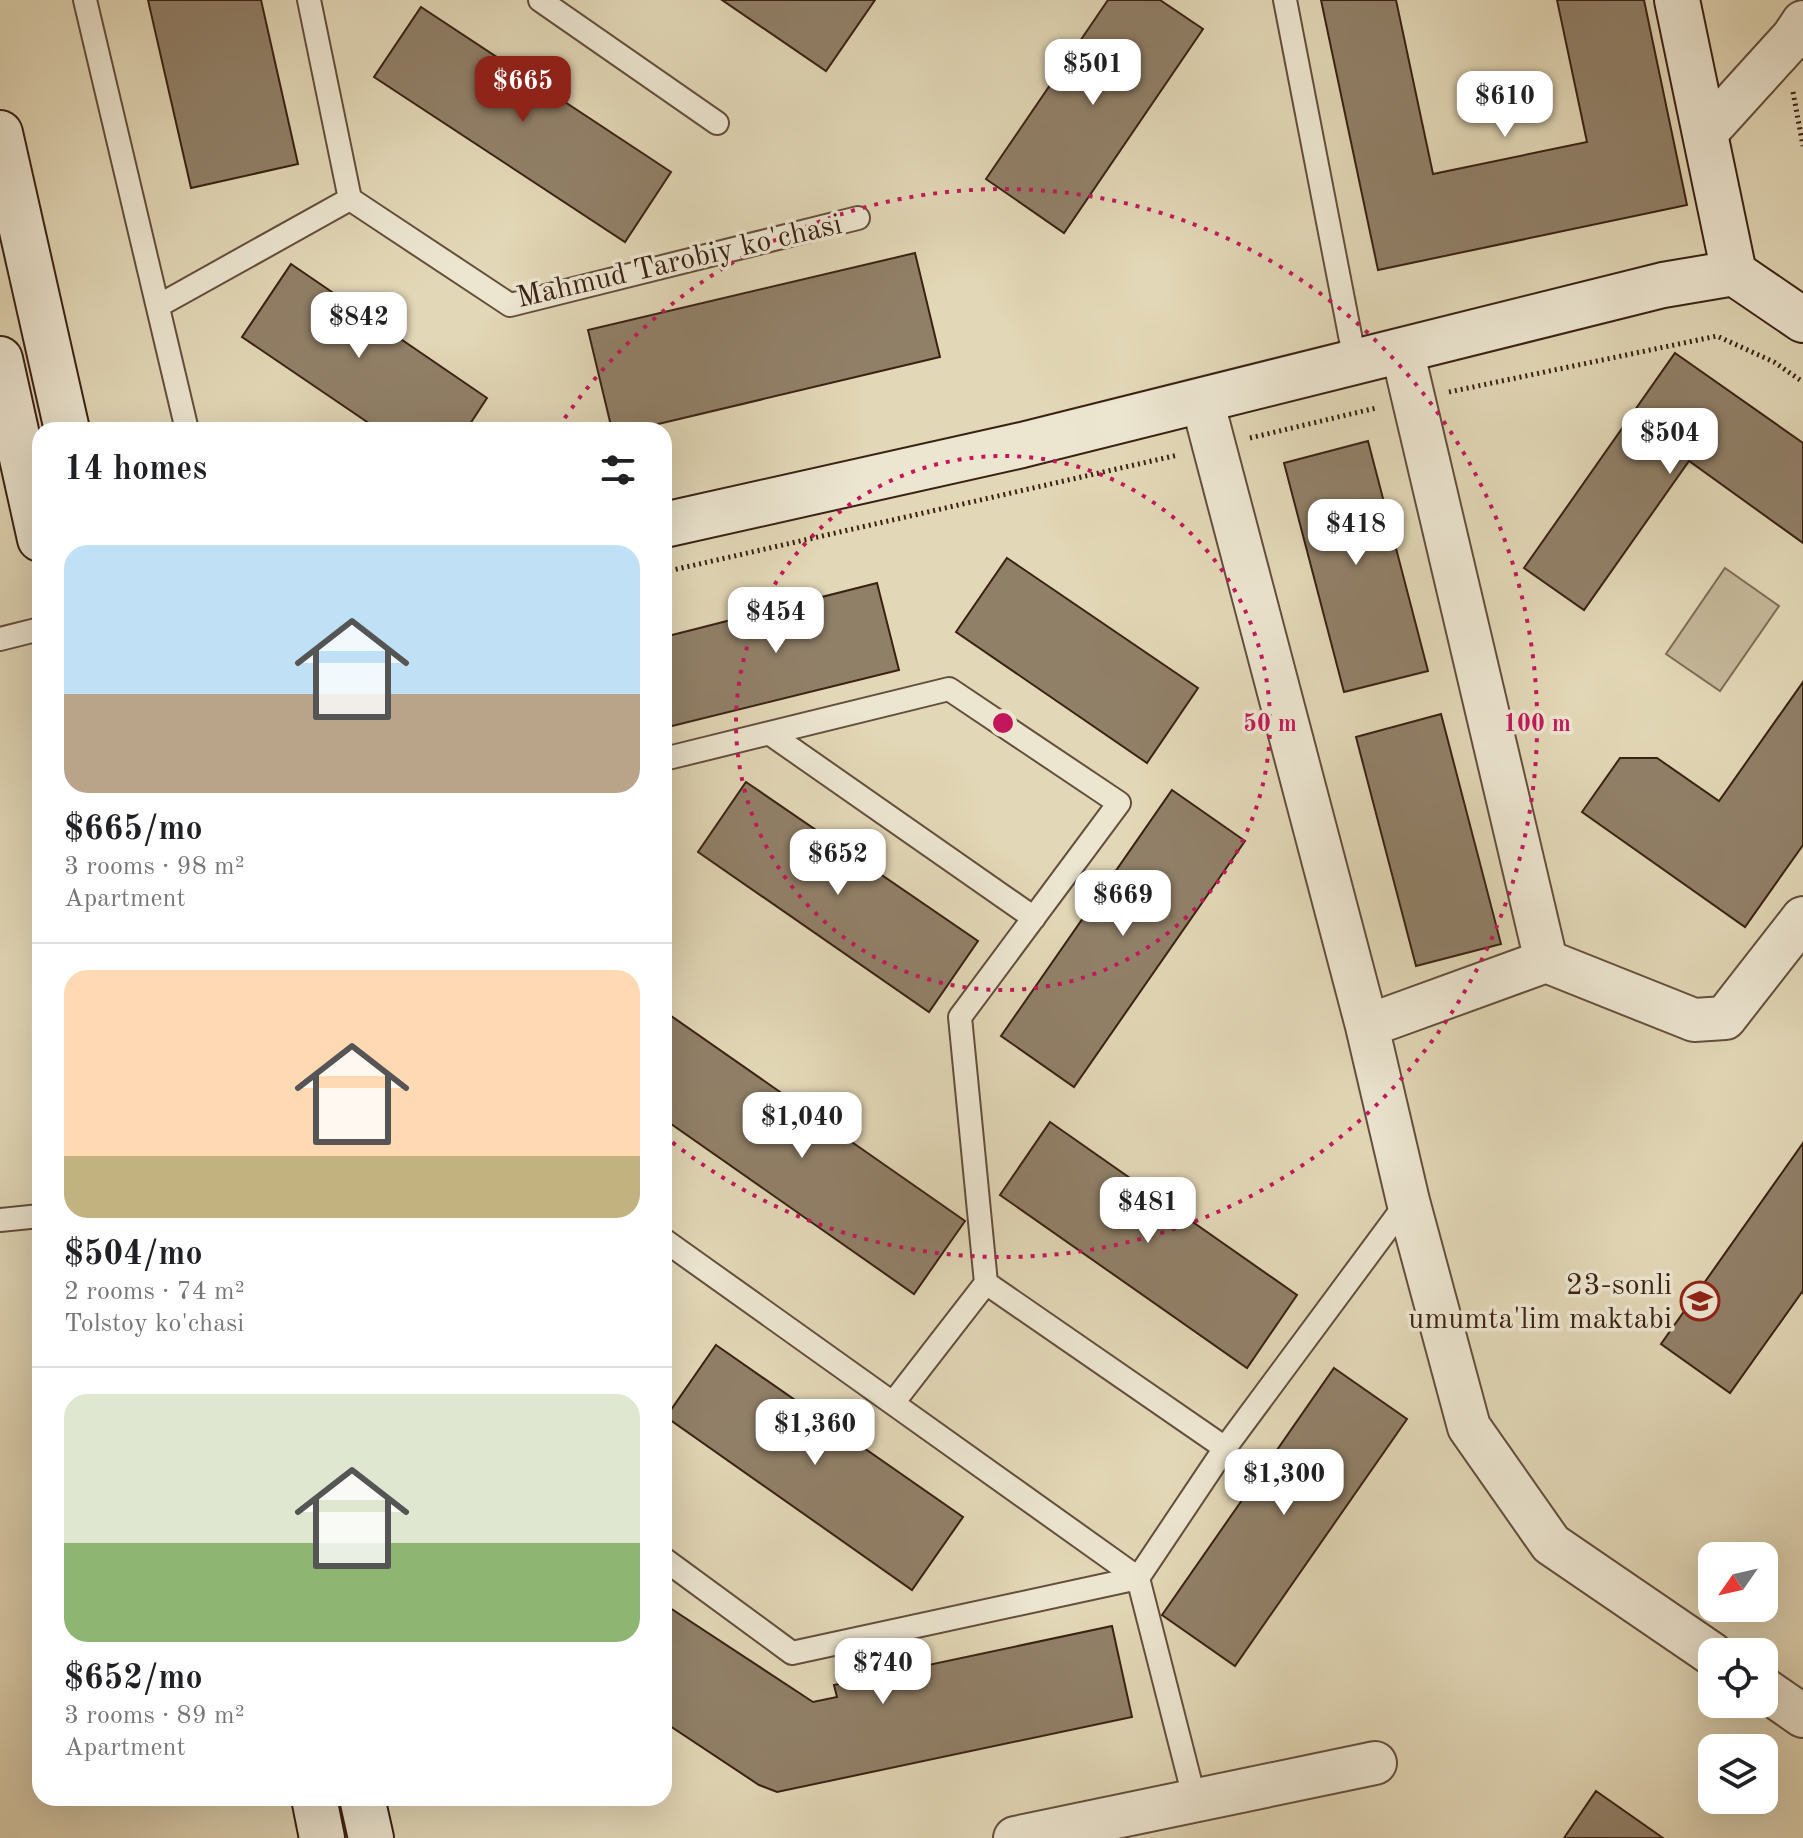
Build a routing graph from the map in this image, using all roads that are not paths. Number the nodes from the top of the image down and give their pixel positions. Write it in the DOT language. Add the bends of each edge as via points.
graph roads {
  1 [pos="85,0"];
  2 [pos="540,0"];
  3 [pos="1285,0"];
  4 [pos="1677,0"];
  5 [pos="316,4"];
  6 [pos="1803,22"];
  7 [pos="717,123"];
  8 [pos="0,133"];
  9 [pos="1705,134"];
  10 [pos="350,199"];
  11 [pos="858,218"];
  12 [pos="1734,273"];
  13 [pos="158,306"];
  14 [pos="1803,320"];
  15 [pos="1402,350"];
  16 [pos="0,359"];
  17 [pos="1355,361"];
  18 [pos="1202,400"];
  19 [pos="65,422"];
  20 [pos="185,422"];
  21 [pos="32,503"];
  22 [pos="672,523"];
  23 [pos="32,631"];
  24 [pos="0,639"];
  25 [pos="769,733"];
  26 [pos="672,757"];
  27 [pos="1034,918"];
  28 [pos="1803,918"];
  29 [pos="1546,961"];
  30 [pos="1367,1026"];
  31 [pos="1408,1201"];
  32 [pos="32,1217"];
  33 [pos="0,1220"];
  34 [pos="672,1246"];
  35 [pos="986,1283"];
  36 [pos="893,1403"];
  37 [pos="1225,1448"];
  38 [pos="672,1565"];
  39 [pos="1138,1578"];
  40 [pos="1698,1644"];
  41 [pos="1778,1699"];
  42 [pos="1803,1716"];
  43 [pos="1375,1763"];
  44 [pos="1195,1801"];
  45 [pos="316,1806"];
  46 [pos="364,1806"];
  47 [pos="322,1838"];
  48 [pos="371,1838"];
  49 [pos="1015,1838"];
  1 -- 13 [label="lane"];
  2 -- 7 [label="lane"];
  3 -- 17 [label="lane"];
  4 -- 9 [label="street"];
  5 -- 10 [label="lane"];
  6 -- 9 [label="street"];
  8 -- 19 [label="street"];
  9 -- 12 [label="street"];
  10 -- 11 [label="lane, Mahmud Tarobiy ko'chasi" via="510,305"];
  10 -- 13 [label="lane"];
  12 -- 14 [label="street"];
  12 -- 15 [label="street" via="1663,285"];
  13 -- 20 [label="lane"];
  15 -- 17 [label="street"];
  15 -- 29 [label="street"];
  16 -- 21 [label="street"];
  17 -- 18 [label="street"];
  18 -- 22 [label="street"];
  18 -- 30 [label="street"];
  23 -- 24 [label="lane"];
  25 -- 26 [label="lane"];
  25 -- 27 [label="lane"];
  25 -- 27 [label="lane" via="949,689 1119,803"];
  27 -- 35 [label="lane" via="960,1017"];
  28 -- 29 [label="street" via="1725,1018 1694,1020"];
  29 -- 30 [label="street"];
  30 -- 31 [label="street"];
  31 -- 37 [label="lane"];
  31 -- 40 [label="street" via="1469,1427 1551,1544"];
  32 -- 33 [label="lane"];
  34 -- 36 [label="lane"];
  35 -- 36 [label="lane"];
  35 -- 37 [label="lane"];
  36 -- 39 [label="lane"];
  37 -- 39 [label="lane"];
  38 -- 39 [label="lane" via="792,1653"];
  39 -- 44 [label="lane"];
  41 -- 42 [label="street"];
  43 -- 44 [label="street"];
  44 -- 49 [label="street"];
  45 -- 47 [label="street"];
  46 -- 48 [label="street"];
}
